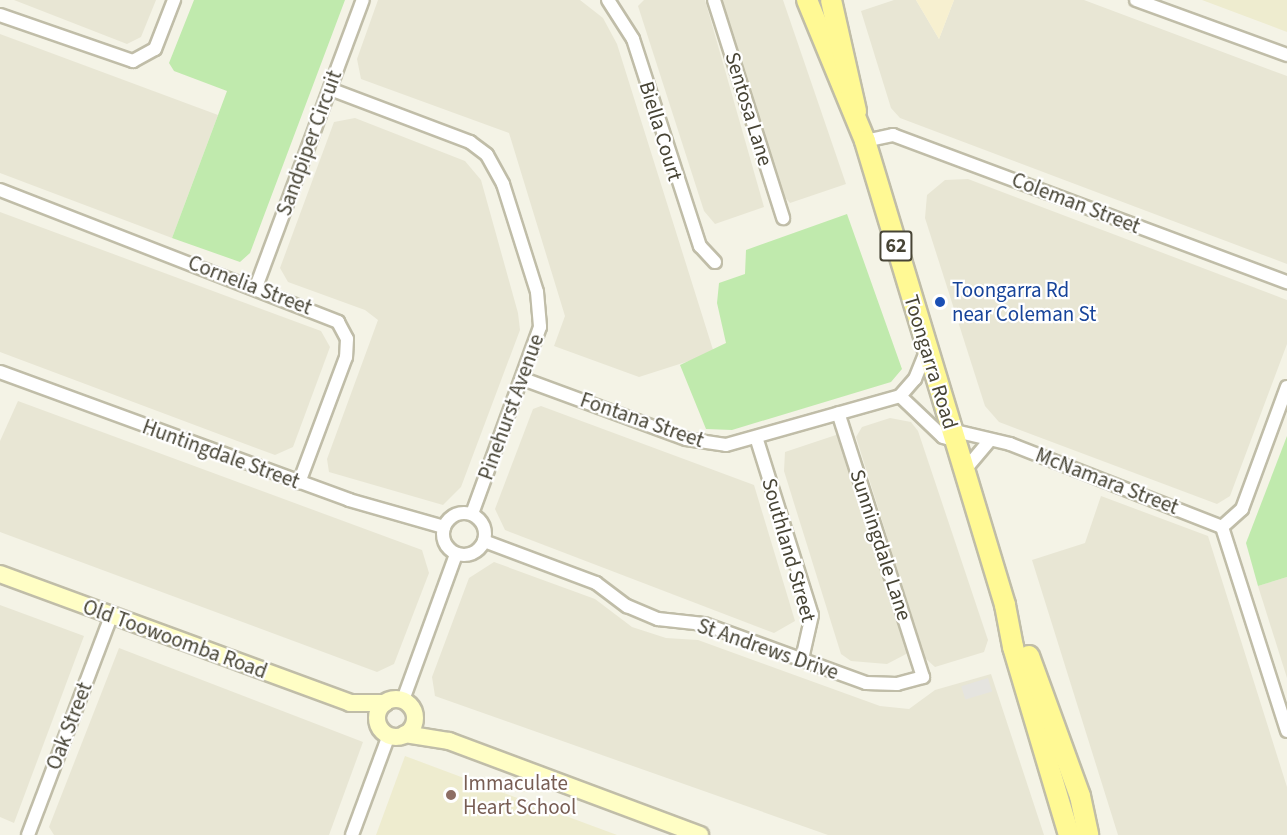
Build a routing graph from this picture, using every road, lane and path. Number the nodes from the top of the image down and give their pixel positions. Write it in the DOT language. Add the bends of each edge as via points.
graph roads {
  1 [pos="174,0"];
  2 [pos="363,0"];
  3 [pos="609,0"];
  4 [pos="714,0"];
  5 [pos="807,0"];
  6 [pos="831,0"];
  7 [pos="1136,0"];
  8 [pos="0,15"];
  9 [pos="1287,55"];
  10 [pos="330,89"];
  11 [pos="857,120"];
  12 [pos="865,141"];
  13 [pos="0,190"];
  14 [pos="783,218"];
  15 [pos="715,262"];
  16 [pos="1287,282"];
  17 [pos="256,287"];
  18 [pos="927,350"];
  19 [pos="2,373"];
  20 [pos="523,379"];
  21 [pos="1287,387"];
  22 [pos="0,388"];
  23 [pos="900,396"];
  24 [pos="838,413"];
  25 [pos="953,435"];
  26 [pos="757,440"];
  27 [pos="989,441"];
  28 [pos="964,471"];
  29 [pos="299,483"];
  30 [pos="472,514"];
  31 [pos="444,527"];
  32 [pos="1222,527"];
  33 [pos="484,541"];
  34 [pos="456,554"];
  35 [pos="0,574"];
  36 [pos="1005,605"];
  37 [pos="111,616"];
  38 [pos="802,659"];
  39 [pos="923,677"];
  40 [pos="403,700"];
  41 [pos="350,703"];
  42 [pos="385,703"];
  43 [pos="414,714"];
  44 [pos="1287,731"];
  45 [pos="391,732"];
  46 [pos="449,741"];
  47 [pos="28,835"];
  48 [pos="352,835"];
  49 [pos="700,835"];
  50 [pos="1069,835"];
  51 [pos="1088,835"];
  1 -- 8 [label="street" via="155,49 133,61"];
  2 -- 10 [label="street, Sandpiper Circuit"];
  3 -- 15 [label="street, Biella Court" via="633,39 696,236"];
  4 -- 14 [label="street, Sentosa Lane"];
  5 -- 11 [label="main road, Toongarra Road / 62" via="837,83"];
  6 -- 11 [label="main road, Toongarra Road / 62" via="852,77"];
  7 -- 9 [label="street"];
  10 -- 17 [label="street, Sandpiper Circuit"];
  10 -- 20 [label="street, Pinehurst Avenue" via="451,133 480,148 494,164 540,304 540,327"];
  11 -- 12 [label="main road, Toongarra Road / 62"];
  12 -- 16 [label="street, Coleman Street" via="892,135"];
  12 -- 18 [label="main road, Toongarra Road / 62"];
  13 -- 17 [label="street, Cornelia Street"];
  17 -- 29 [label="street, Cornelia Street" via="333,318 347,339 346,357"];
  18 -- 23 [label="street" via="915,379"];
  18 -- 25 [label="main road, Toongarra Road / 62"];
  19 -- 22 [label="street"];
  19 -- 29 [label="street, Huntingdale Street"];
  20 -- 26 [label="street, Fontana Street" via="695,441 726,445"];
  20 -- 30 [label="street, Pinehurst Avenue"];
  21 -- 32 [label="street" via="1242,509"];
  23 -- 24 [label="street, Fontana Street"];
  23 -- 25 [label="street" via="943,437"];
  24 -- 26 [label="street, Fontana Street"];
  24 -- 39 [label="street, Sunningdale Lane"];
  25 -- 27 [label="street, McNamara Street"];
  25 -- 28 [label="main road, Toongarra Road / 62"];
  26 -- 38 [label="street, Southland Street" via="812,615"];
  27 -- 28 [label="street"];
  27 -- 32 [label="street, McNamara Street" via="1010,444"];
  28 -- 36 [label="main road, Toongarra Road / 62"];
  29 -- 31 [label="street, Huntingdale Street"];
  30 -- 31 [label="street" via="458,513"];
  30 -- 33 [label="street" via="485,528"];
  31 -- 34 [label="street" via="444,540"];
  32 -- 44 [label="street"];
  33 -- 34 [label="street" via="470,555"];
  33 -- 38 [label="street, St Andrews Drive" via="596,584 647,615 704,624"];
  34 -- 40 [label="street"];
  35 -- 37 [label="street, Old Toowoomba Road"];
  36 -- 50 [label="main road, Toongarra Road / 62" via="1012,647"];
  36 -- 51 [label="main road, Toongarra Road / 62" via="1080,796"];
  37 -- 41 [label="street, Old Toowoomba Road"];
  37 -- 47 [label="street, Oak Street"];
  38 -- 39 [label="street, St Andrews Drive" via="880,685"];
  40 -- 42 [label="street, Old Toowoomba Road"];
  40 -- 43 [label="street"];
  41 -- 42 [label="street, Old Toowoomba Road"];
  41 -- 45 [label="street, Old Toowoomba Road"];
  42 -- 45 [label="street"];
  43 -- 45 [label="street"];
  43 -- 46 [label="street"];
  45 -- 46 [label="street"];
  45 -- 48 [label="street"];
  46 -- 49 [label="street"];
}
